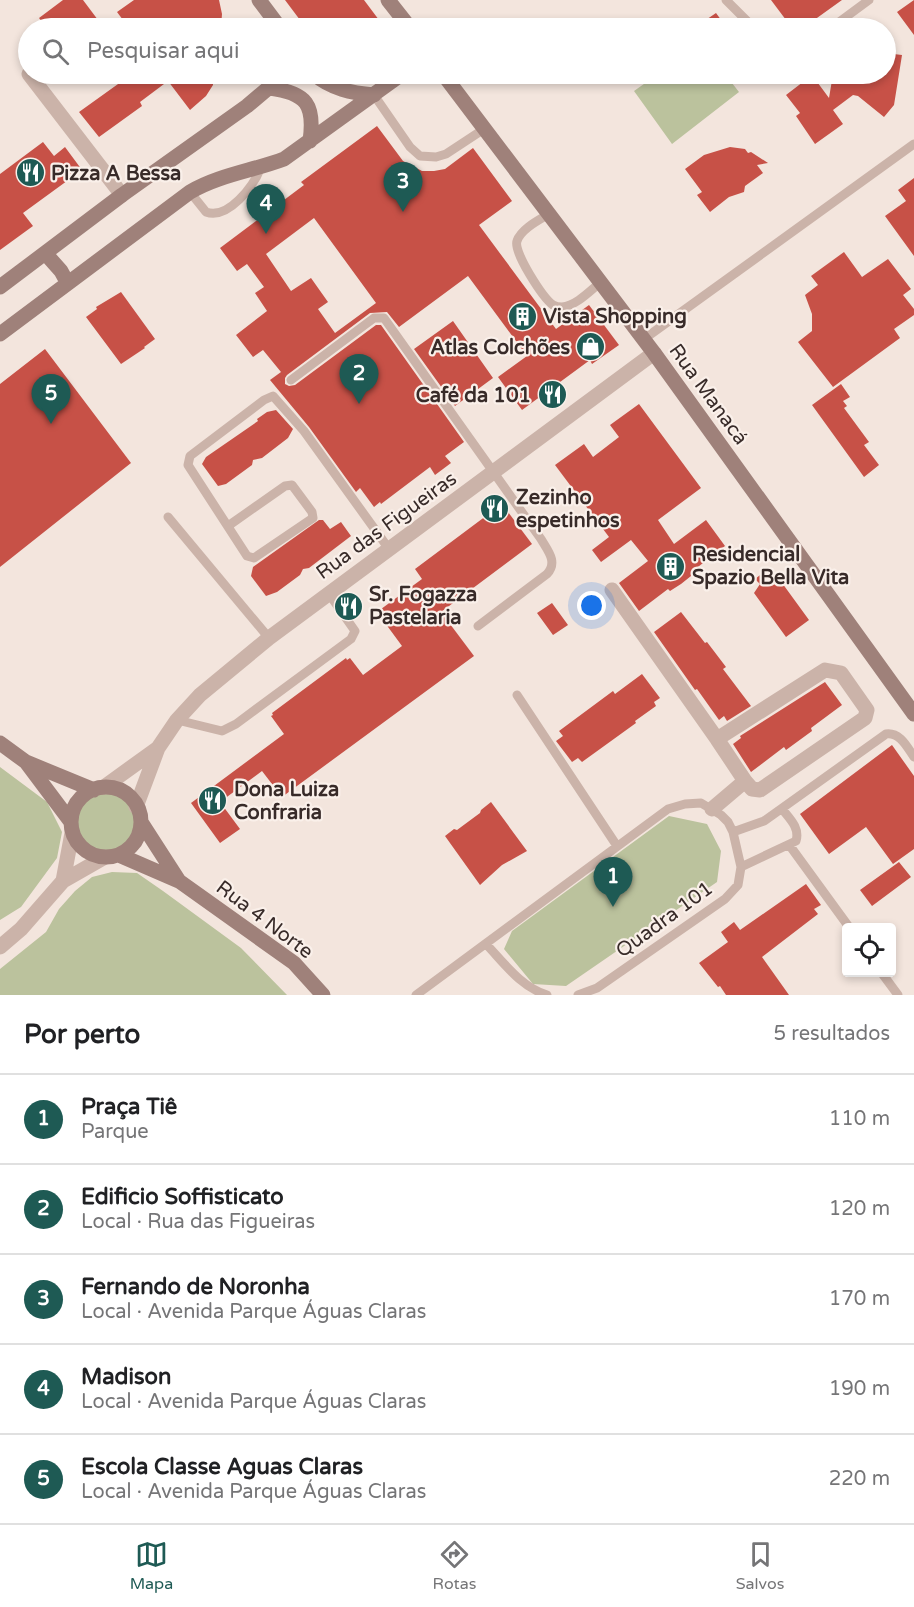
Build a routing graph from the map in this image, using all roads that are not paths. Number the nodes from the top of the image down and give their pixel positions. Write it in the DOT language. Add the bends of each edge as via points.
graph roads {
  1 [pos="259,0"];
  2 [pos="388,0"];
  3 [pos="726,0"];
  4 [pos="869,0"];
  5 [pos="272,18"];
  6 [pos="402,18"];
  7 [pos="744,18"];
  8 [pos="845,18"];
  9 [pos="38,84"];
  10 [pos="273,84"];
  11 [pos="328,84"];
  12 [pos="389,84"];
  13 [pos="450,84"];
  14 [pos="270,87"];
  15 [pos="374,95"];
  16 [pos="484,129"];
  17 [pos="310,141"];
  18 [pos="914,144"];
  19 [pos="261,167"];
  20 [pos="190,192"];
  21 [pos="122,195"];
  22 [pos="549,214"];
  23 [pos="45,253"];
  24 [pos="67,282"];
  25 [pos="601,282"];
  26 [pos="0,287"];
  27 [pos="0,334"];
  28 [pos="644,339"];
  29 [pos="654,353"];
  30 [pos="291,380"];
  31 [pos="493,472"];
  32 [pos="168,517"];
  33 [pos="228,526"];
  34 [pos="389,549"];
  35 [pos="612,590"];
  36 [pos="329,594"];
  37 [pos="478,626"];
  38 [pos="269,638"];
  39 [pos="517,695"];
  40 [pos="914,714"];
  41 [pos="177,720"];
  42 [pos="717,739"];
  43 [pos="0,744"];
  44 [pos="158,748"];
  45 [pos="914,757"];
  46 [pos="26,762"];
  47 [pos="745,781"];
  48 [pos="99,789"];
  49 [pos="136,807"];
  50 [pos="712,809"];
  51 [pos="782,809"];
  52 [pos="141,822"];
  53 [pos="71,828"];
  54 [pos="733,832"];
  55 [pos="617,846"];
  56 [pos="790,846"];
  57 [pos="112,856"];
  58 [pos="741,867"];
  59 [pos="63,881"];
  60 [pos="179,881"];
  61 [pos="846,923"];
  62 [pos="486,944"];
  63 [pos="0,947"];
  64 [pos="885,977"];
  65 [pos="323,995"];
  66 [pos="416,995"];
  67 [pos="547,995"];
  68 [pos="578,995"];
  69 [pos="898,995"];
  1 -- 5 [label="street"];
  2 -- 6 [label="street"];
  3 -- 7 [label="lane"];
  4 -- 8 [label="lane"];
  9 -- 21 [label="street"];
  10 -- 14 [label="street"];
  11 -- 15 [label="street"];
  12 -- 15 [label="street"];
  13 -- 16 [label="street, Rua Manacá"];
  14 -- 17 [label="street" via="304,99 312,119"];
  14 -- 21 [label="street"];
  15 -- 16 [label="lane" via="420,156 446,154"];
  15 -- 17 [label="street"];
  16 -- 22 [label="street, Rua Manacá"];
  17 -- 19 [label="street" via="284,159"];
  18 -- 28 [label="lane"];
  19 -- 20 [label="street" via="222,177"];
  19 -- 20 [label="lane" via="247,192 218,214 206,212"];
  20 -- 24 [label="street"];
  21 -- 23 [label="street"];
  22 -- 25 [label="street, Rua Manacá"];
  22 -- 25 [label="lane" via="520,234 516,243 524,265 548,299 554,305 567,306"];
  23 -- 24 [label="street"];
  23 -- 26 [label="street"];
  24 -- 27 [label="street"];
  25 -- 28 [label="street, Rua Manacá"];
  28 -- 29 [label="street, Rua Manacá"];
  29 -- 31 [label="street, Rua das Figueiras"];
  29 -- 40 [label="street, Rua Manacá"];
  30 -- 31 [label="lane" via="374,318 384,318"];
  31 -- 34 [label="street, Rua das Figueiras"];
  31 -- 37 [label="lane" via="541,539 553,568"];
  32 -- 38 [label="lane"];
  33 -- 33 [label="lane" via="247,556 255,558 313,518 292,485"];
  33 -- 34 [label="lane" via="188,465 190,456 273,396 304,431"];
  34 -- 36 [label="street, Rua das Figueiras"];
  35 -- 42 [label="street"];
  36 -- 38 [label="street, Rua das Figueiras"];
  36 -- 41 [label="lane" via="355,631 351,639 222,731"];
  38 -- 41 [label="street, Rua das Figueiras" via="200,694"];
  39 -- 55 [label="lane"];
  41 -- 44 [label="street, Rua das Figueiras"];
  42 -- 47 [label="street"];
  42 -- 47 [label="street" via="825,670 841,673 867,710 865,718 760,790 752,789"];
  43 -- 46 [label="street"];
  44 -- 48 [label="street, Rua das Figueiras"];
  44 -- 49 [label="street, Rua das Figueiras"];
  45 -- 51 [label="lane" via="898,736 886,734"];
  46 -- 48 [label="street"];
  46 -- 53 [label="street"];
  47 -- 50 [label="street"];
  48 -- 49 [label="street" via="125,793"];
  48 -- 53 [label="street" via="77,802"];
  49 -- 52 [label="street"];
  50 -- 54 [label="lane" via="728,822"];
  50 -- 55 [label="lane" via="701,803 668,809"];
  51 -- 54 [label="lane" via="764,821"];
  51 -- 56 [label="lane" via="797,828 796,841"];
  52 -- 57 [label="street" via="134,843"];
  52 -- 60 [label="street, Rua 4 Norte"];
  53 -- 57 [label="street" via="84,850"];
  53 -- 59 [label="street"];
  54 -- 58 [label="lane"];
  55 -- 62 [label="lane"];
  56 -- 58 [label="lane"];
  56 -- 61 [label="lane"];
  57 -- 59 [label="street"];
  57 -- 60 [label="street, Rua 4 Norte"];
  58 -- 68 [label="lane, Quadra 101" via="738,885 725,899 597,988"];
  59 -- 63 [label="street"];
  60 -- 65 [label="street, Rua 4 Norte" via="294,963"];
  62 -- 66 [label="lane"];
  62 -- 67 [label="lane" via="525,985"];
  64 -- 69 [label="lane"];
}
